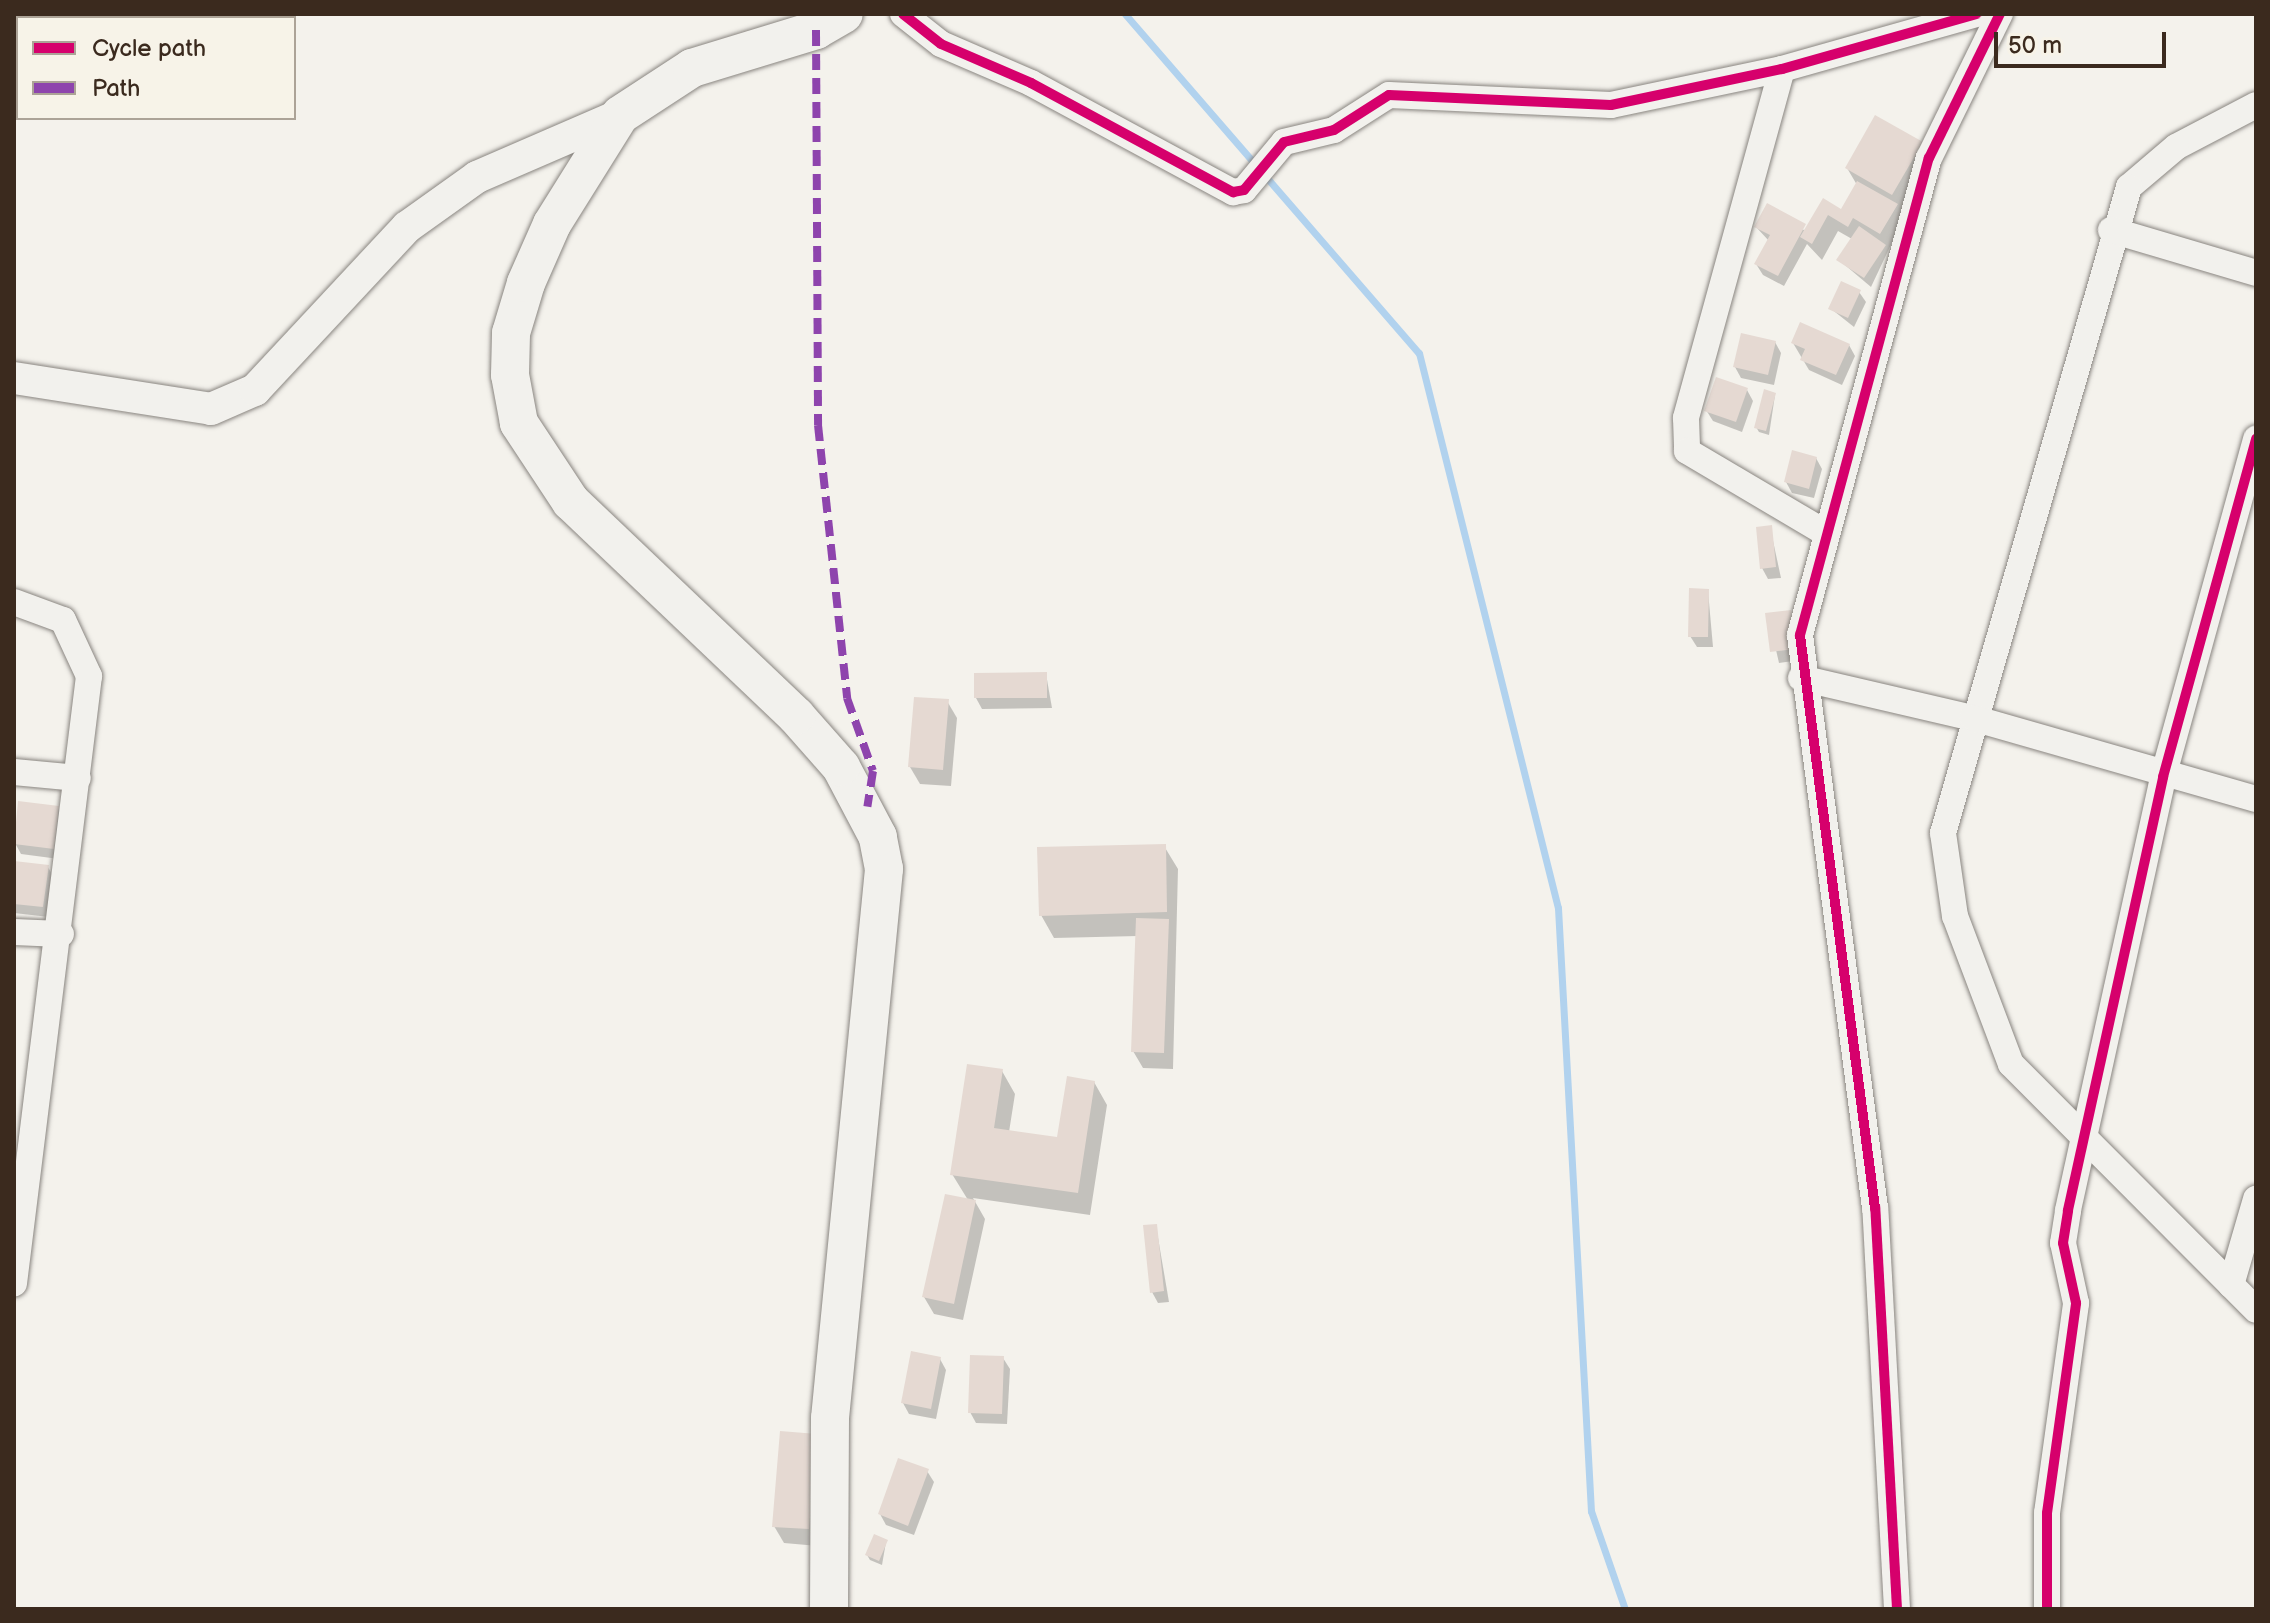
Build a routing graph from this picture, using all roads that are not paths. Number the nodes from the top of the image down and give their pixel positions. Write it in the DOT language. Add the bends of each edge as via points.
graph roads {
  1 [pos="844,14"];
  2 [pos="903,14"];
  3 [pos="1976,14"];
  4 [pos="2000,14"];
  5 [pos="1782,69"];
  6 [pos="2254,109"];
  7 [pos="620,115"];
  8 [pos="2111,230"];
  9 [pos="2256,273"];
  10 [pos="14,378"];
  11 [pos="2256,439"];
  12 [pos="1824,532"];
  13 [pos="14,602"];
  14 [pos="1801,678"];
  15 [pos="1973,718"];
  16 [pos="14,772"];
  17 [pos="2163,777"];
  18 [pos="78,778"];
  19 [pos="2256,799"];
  20 [pos="14,932"];
  21 [pos="61,934"];
  22 [pos="2085,1136"];
  23 [pos="21,1141"];
  24 [pos="2256,1199"];
  25 [pos="14,1283"];
  26 [pos="2231,1285"];
  27 [pos="2256,1310"];
  28 [pos="829,1609"];
  29 [pos="1897,1609"];
  30 [pos="2047,1609"];
  1 -- 7 [label="main road" via="816,30 692,68"];
  2 -- 5 [label="street" via="941,44 1031,83 1233,192 1244,190 1284,142 1334,130 1389,95 1611,105"];
  3 -- 5 [label="street"];
  4 -- 12 [label="street" via="1929,158"];
  5 -- 12 [label="street" via="1686,418 1687,451"];
  6 -- 8 [label="street" via="2152,163 2129,187"];
  7 -- 10 [label="street" via="477,177 407,227 255,390 211,409"];
  7 -- 28 [label="main road" via="552,224 526,283 511,333 519,423 571,502 841,767 867,807 884,869 830,1418"];
  8 -- 9 [label="street"];
  8 -- 15 [label="street"];
  11 -- 17 [label="street"];
  12 -- 14 [label="street" via="1800,635"];
  13 -- 18 [label="street" via="63,620 78,640 89,676"];
  14 -- 15 [label="street"];
  14 -- 29 [label="street" via="1875,1208"];
  15 -- 17 [label="street"];
  15 -- 22 [label="street" via="1943,833 1955,916 2011,1064"];
  16 -- 18 [label="street"];
  17 -- 19 [label="street"];
  17 -- 22 [label="street"];
  18 -- 21 [label="street"];
  20 -- 21 [label="street"];
  21 -- 23 [label="street"];
  22 -- 26 [label="street"];
  22 -- 30 [label="street" via="2063,1243 2076,1303 2047,1513"];
  23 -- 25 [label="street"];
  24 -- 26 [label="street"];
  26 -- 27 [label="street"];
}
